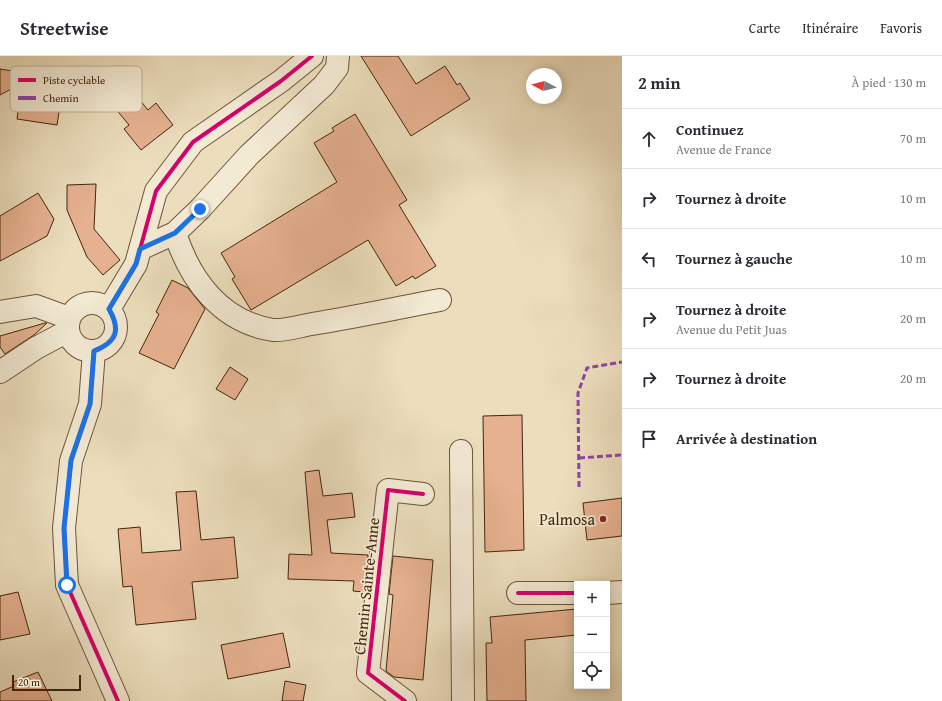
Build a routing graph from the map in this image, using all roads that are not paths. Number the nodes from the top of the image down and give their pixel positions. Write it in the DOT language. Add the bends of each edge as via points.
graph roads {
  1 [pos="312,56"];
  2 [pos="338,56"];
  3 [pos="175,233"];
  4 [pos="140,249"];
  5 [pos="440,300"];
  6 [pos="109,309"];
  7 [pos="0,312"];
  8 [pos="69,325"];
  9 [pos="94,351"];
  10 [pos="0,372"];
  11 [pos="461,451"];
  12 [pos="423,494"];
  13 [pos="622,592"];
  14 [pos="518,593"];
  15 [pos="574,593"];
  16 [pos="610,593"];
  17 [pos="118,701"];
  18 [pos="405,701"];
  19 [pos="463,701"];
  1 -- 4 [label="street" via="281,81 193,142 156,191"];
  2 -- 3 [label="street" via="337,68 324,85 249,155"];
  3 -- 4 [label="street"];
  3 -- 5 [label="street" via="181,252 196,278 221,307 246,323 274,330"];
  4 -- 6 [label="street" via="136,264"];
  6 -- 8 [label="street" via="102,304 91,302 78,307"];
  6 -- 9 [label="street" via="116,322 115,336 108,346"];
  7 -- 8 [label="street" via="36,306"];
  8 -- 9 [label="street" via="73,342 85,350"];
  8 -- 10 [label="street"];
  9 -- 17 [label="street" via="90,404 71,460 64,528 67,585"];
  11 -- 19 [label="street"];
  12 -- 18 [label="street, Chemin Sainte-Anne" via="388,490 368,673"];
  13 -- 16 [label="street"];
  14 -- 15 [label="street"];
}
